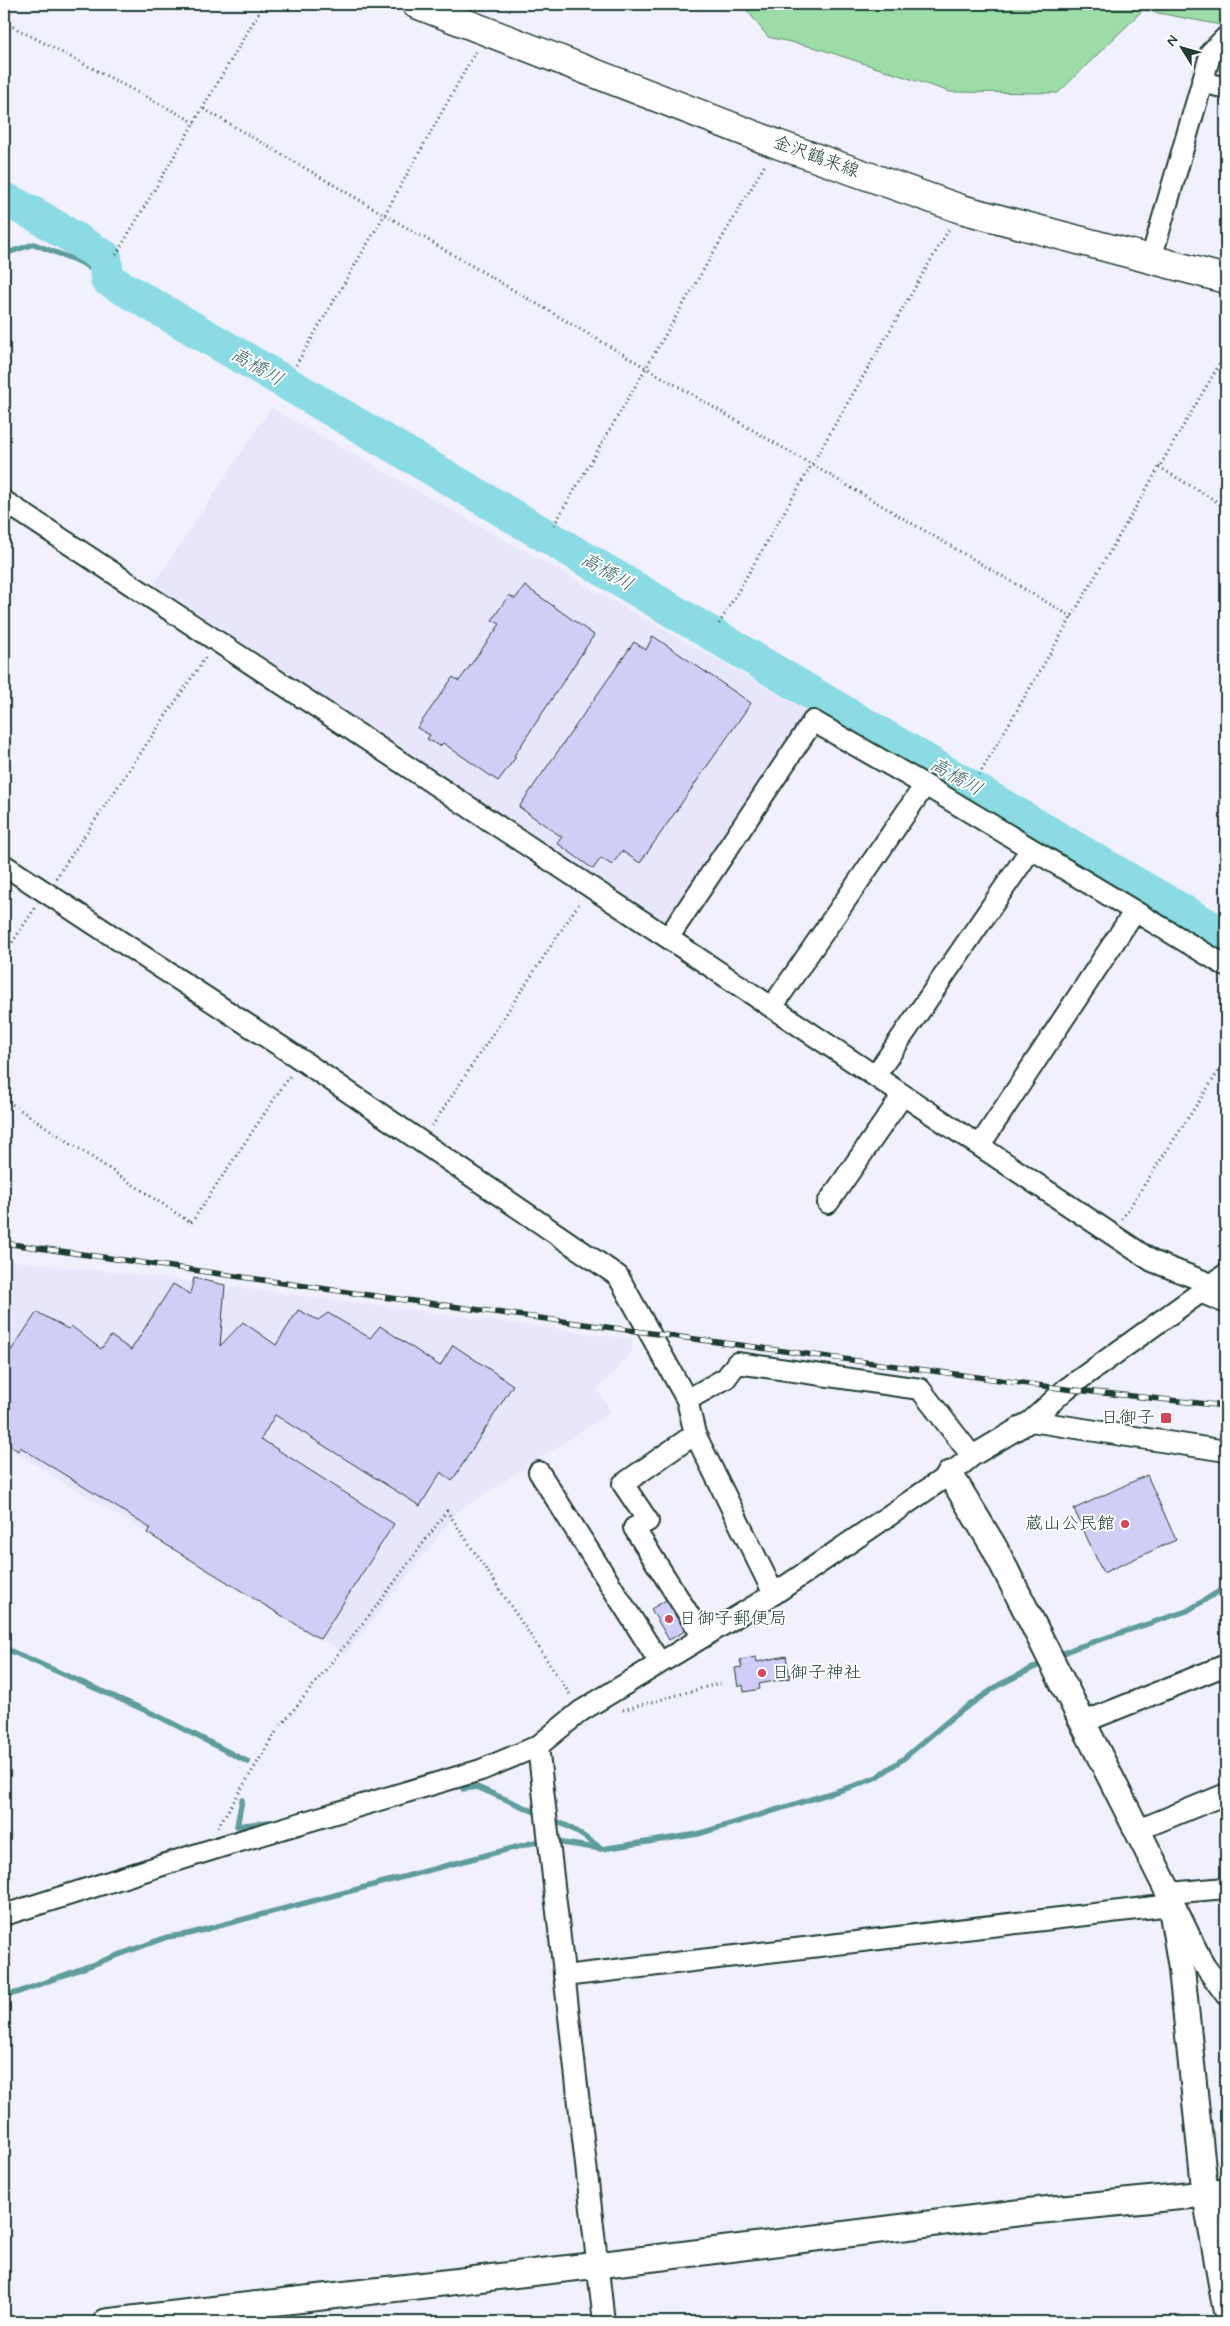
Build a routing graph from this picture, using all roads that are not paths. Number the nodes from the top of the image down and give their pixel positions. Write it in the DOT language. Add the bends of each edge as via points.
graph roads {
  1 [pos="416,4"];
  2 [pos="1226,37"];
  3 [pos="1202,82"];
  4 [pos="1226,88"];
  5 [pos="1151,259"];
  6 [pos="1226,279"];
  7 [pos="4,501"];
  8 [pos="925,785"];
  9 [pos="1031,849"];
  10 [pos="4,865"];
  11 [pos="1134,912"];
  12 [pos="668,938"];
  13 [pos="1226,966"];
  14 [pos="772,1007"];
  15 [pos="875,1076"];
  16 [pos="904,1095"];
  17 [pos="980,1145"];
  18 [pos="828,1203"];
  19 [pos="1213,1283"];
  20 [pos="1226,1303"];
  21 [pos="687,1400"];
  22 [pos="1031,1422"];
  23 [pos="696,1434"];
  24 [pos="1226,1450"];
  25 [pos="972,1456"];
  26 [pos="539,1472"];
  27 [pos="950,1474"];
  28 [pos="774,1594"];
  29 [pos="703,1637"];
  30 [pos="660,1663"];
  31 [pos="1226,1665"];
  32 [pos="1084,1722"];
  33 [pos="538,1746"];
  34 [pos="1226,1794"];
  35 [pos="1138,1830"];
  36 [pos="1226,1888"];
  37 [pos="1170,1899"];
  38 [pos="4,1915"];
  39 [pos="564,1976"];
  40 [pos="1226,1995"];
  41 [pos="1216,2192"];
  42 [pos="1220,2242"];
  43 [pos="598,2265"];
  44 [pos="1226,2309"];
  45 [pos="106,2322"];
  46 [pos="604,2322"];
  1 -- 5 [label="main road, 金沢鶴来線" via="778,144 960,209"];
  2 -- 3 [label="street" via="1211,52"];
  3 -- 4 [label="street"];
  3 -- 5 [label="street"];
  5 -- 6 [label="main road, 金沢鶴来線"];
  7 -- 12 [label="street"];
  8 -- 9 [label="street"];
  8 -- 12 [label="street" via="813,721"];
  8 -- 14 [label="street"];
  9 -- 11 [label="street"];
  9 -- 15 [label="street"];
  10 -- 21 [label="street" via="300,1059 618,1276"];
  11 -- 13 [label="street"];
  11 -- 17 [label="street"];
  12 -- 14 [label="street"];
  14 -- 15 [label="street"];
  15 -- 16 [label="street"];
  16 -- 17 [label="street"];
  16 -- 18 [label="street"];
  17 -- 19 [label="street" via="1152,1261"];
  19 -- 20 [label="street"];
  19 -- 22 [label="street" via="1066,1389"];
  21 -- 23 [label="street"];
  21 -- 25 [label="street" via="726,1378 737,1362 920,1389"];
  22 -- 24 [label="street"];
  22 -- 25 [label="street"];
  23 -- 28 [label="street"];
  23 -- 29 [label="street" via="623,1484 648,1521 634,1528"];
  25 -- 27 [label="street"];
  26 -- 30 [label="street"];
  27 -- 28 [label="street"];
  27 -- 32 [label="street" via="994,1547"];
  28 -- 29 [label="street"];
  29 -- 30 [label="street"];
  30 -- 33 [label="street" via="581,1712"];
  31 -- 32 [label="street"];
  32 -- 35 [label="street"];
  33 -- 38 [label="street" via="481,1770"];
  33 -- 39 [label="street"];
  34 -- 35 [label="street"];
  35 -- 37 [label="street"];
  36 -- 37 [label="street"];
  37 -- 39 [label="street"];
  37 -- 40 [label="street" via="1204,1965"];
  37 -- 41 [label="street"];
  39 -- 43 [label="street"];
  41 -- 42 [label="street"];
  41 -- 43 [label="street"];
  42 -- 44 [label="street"];
  43 -- 45 [label="street"];
  43 -- 46 [label="street"];
}
